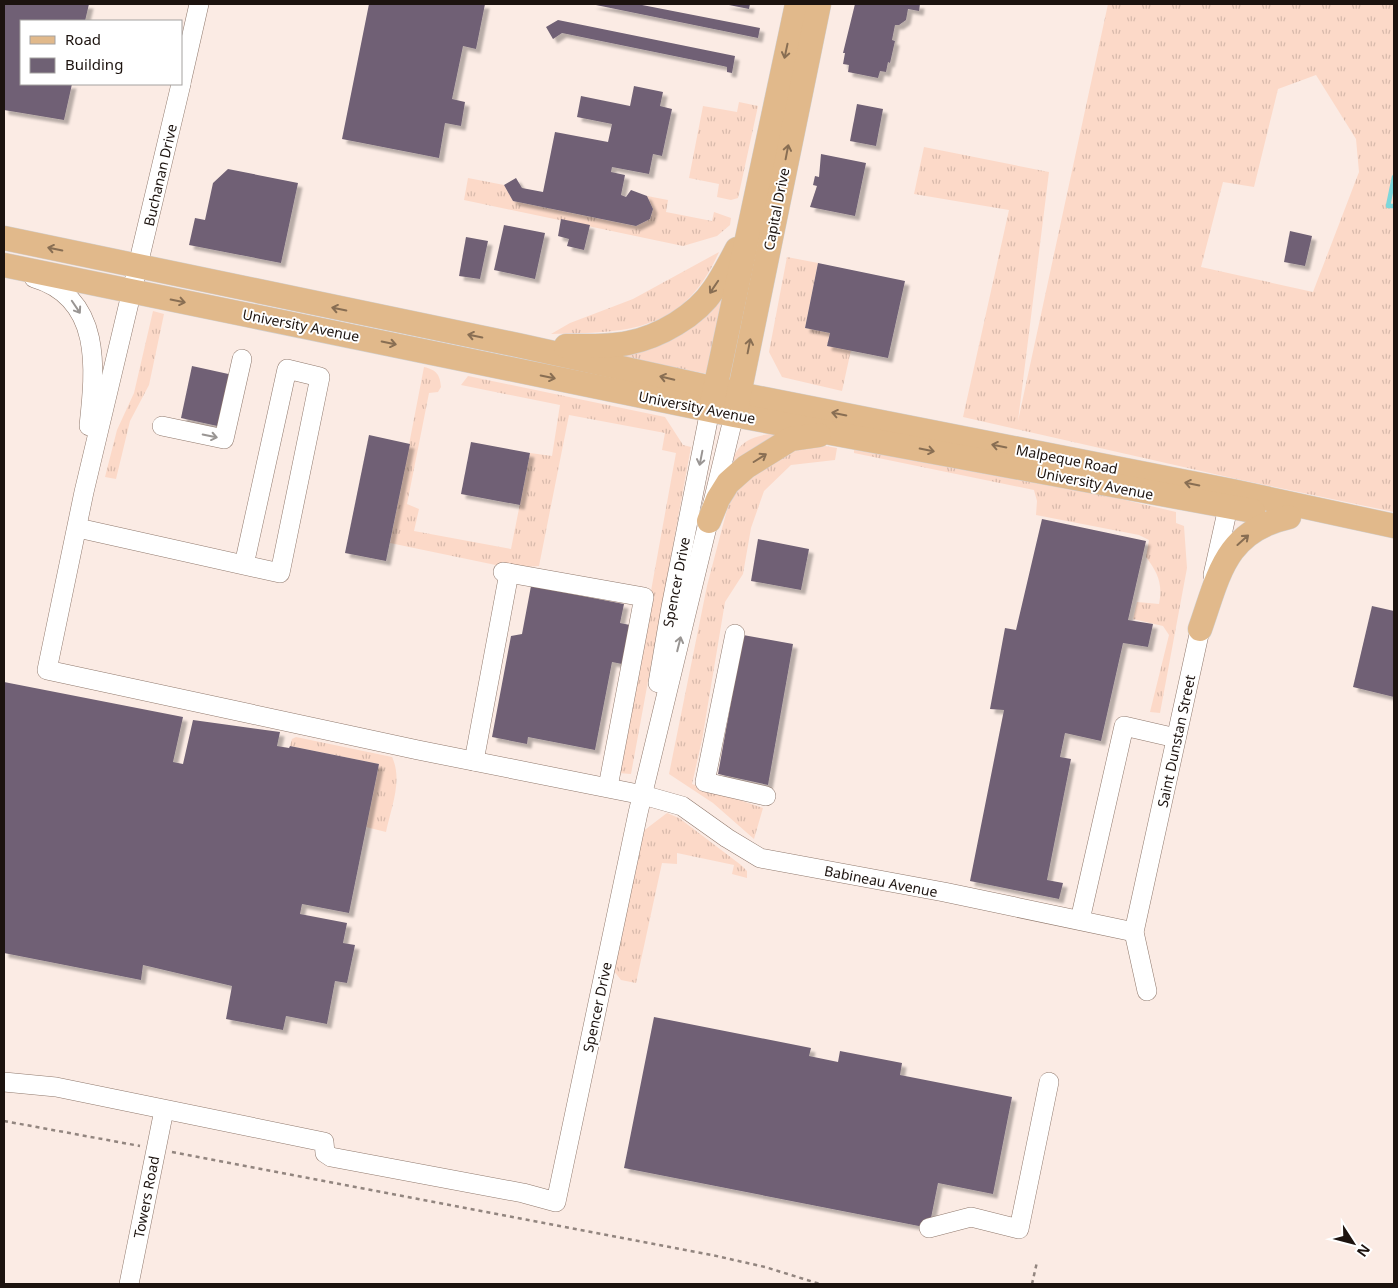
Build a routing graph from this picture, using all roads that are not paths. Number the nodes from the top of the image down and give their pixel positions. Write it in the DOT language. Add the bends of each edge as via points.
graph roads {
  1 [pos="199,4"];
  2 [pos="797,4"];
  3 [pos="819,4"];
  4 [pos="182,80"];
  5 [pos="181,85"];
  6 [pos="748,230"];
  7 [pos="4,238"];
  8 [pos="4,267"];
  9 [pos="137,267"];
  10 [pos="130,292"];
  11 [pos="522,346"];
  12 [pos="242,359"];
  13 [pos="712,399"];
  14 [pos="737,404"];
  15 [pos="162,426"];
  16 [pos="879,441"];
  17 [pos="84,492"];
  18 [pos="1230,499"];
  19 [pos="1290,517"];
  20 [pos="709,521"];
  21 [pos="1394,527"];
  22 [pos="78,528"];
  23 [pos="244,565"];
  24 [pos="1200,630"];
  25 [pos="735,634"];
  26 [pos="1176,738"];
  27 [pos="474,760"];
  28 [pos="647,776"];
  29 [pos="608,787"];
  30 [pos="642,795"];
  31 [pos="766,796"];
  32 [pos="1080,920"];
  33 [pos="1134,932"];
  34 [pos="1147,991"];
  35 [pos="4,1082"];
  36 [pos="1049,1082"];
  37 [pos="164,1110"];
  38 [pos="929,1228"];
  39 [pos="129,1284"];
  1 -- 4 [label="street, Buchanan Drive"];
  2 -- 6 [label="main road, Capital Drive, one-way"];
  14 -- 3 [label="main road, Capital Drive, one-way"];
  5 -- 9 [label="street, Buchanan Drive"];
  6 -- 11 [label="main road, one-way" via="714,290 685,317 655,334 628,343 599,346"];
  6 -- 13 [label="main road, Capital Drive"];
  9 -- 7 [label="main road, University Avenue, one-way"];
  8 -- 10 [label="main road, University Avenue"];
  8 -- 17 [label="street, one-way" via="54,286 78,309 88,330 94,364"];
  9 -- 10 [label="street, Buchanan Drive"];
  11 -- 9 [label="main road, University Avenue, one-way"];
  10 -- 13 [label="main road, University Avenue, one-way"];
  10 -- 17 [label="street, Buchanan Drive"];
  13 -- 11 [label="main road, University Avenue, one-way"];
  15 -- 12 [label="street, one-way" via="224,439"];
  13 -- 14 [label="main road, University Avenue"];
  13 -- 28 [label="street, Spencer Drive, one-way" via="671,607"];
  14 -- 16 [label="main road, University Avenue"];
  18 -- 14 [label="main road, Malpeque Road, one-way"];
  14 -- 20 [label="street, Spencer Drive"];
  16 -- 18 [label="main road, University Avenue, one-way"];
  20 -- 16 [label="main road, one-way" via="728,483 746,467 791,438 828,435"];
  17 -- 22 [label="street"];
  18 -- 19 [label="main road, University Avenue"];
  18 -- 21 [label="main road, Malpeque Road"];
  18 -- 24 [label="street, Saint Dunstan Street"];
  19 -- 21 [label="main road, University Avenue" via="1334,525"];
  24 -- 19 [label="main road, one-way" via="1226,558 1244,538 1270,522"];
  28 -- 20 [label="street, Spencer Drive, one-way"];
  22 -- 23 [label="street"];
  22 -- 27 [label="street, Babineau Avenue" via="47,670"];
  23 -- 23 [label="street" via="280,573 320,377 287,370"];
  24 -- 26 [label="street, Saint Dunstan Street"];
  25 -- 31 [label="street" via="704,782"];
  26 -- 32 [label="street" via="1124,726"];
  26 -- 33 [label="street, Saint Dunstan Street"];
  27 -- 29 [label="street, Babineau Avenue"];
  27 -- 29 [label="street" via="506,572 644,598"];
  28 -- 30 [label="street, Spencer Drive"];
  29 -- 30 [label="street, Babineau Avenue"];
  30 -- 32 [label="street, Babineau Avenue" via="682,806 760,858"];
  30 -- 37 [label="street, Spencer Drive" via="556,1202 331,1157 325,1153 324,1142"];
  32 -- 33 [label="street, Babineau Avenue"];
  33 -- 34 [label="street, Saint Dunstan Street"];
  35 -- 37 [label="street" via="56,1087"];
  36 -- 38 [label="street" via="1019,1229 971,1217"];
  37 -- 39 [label="street, Towers Road"];
}
